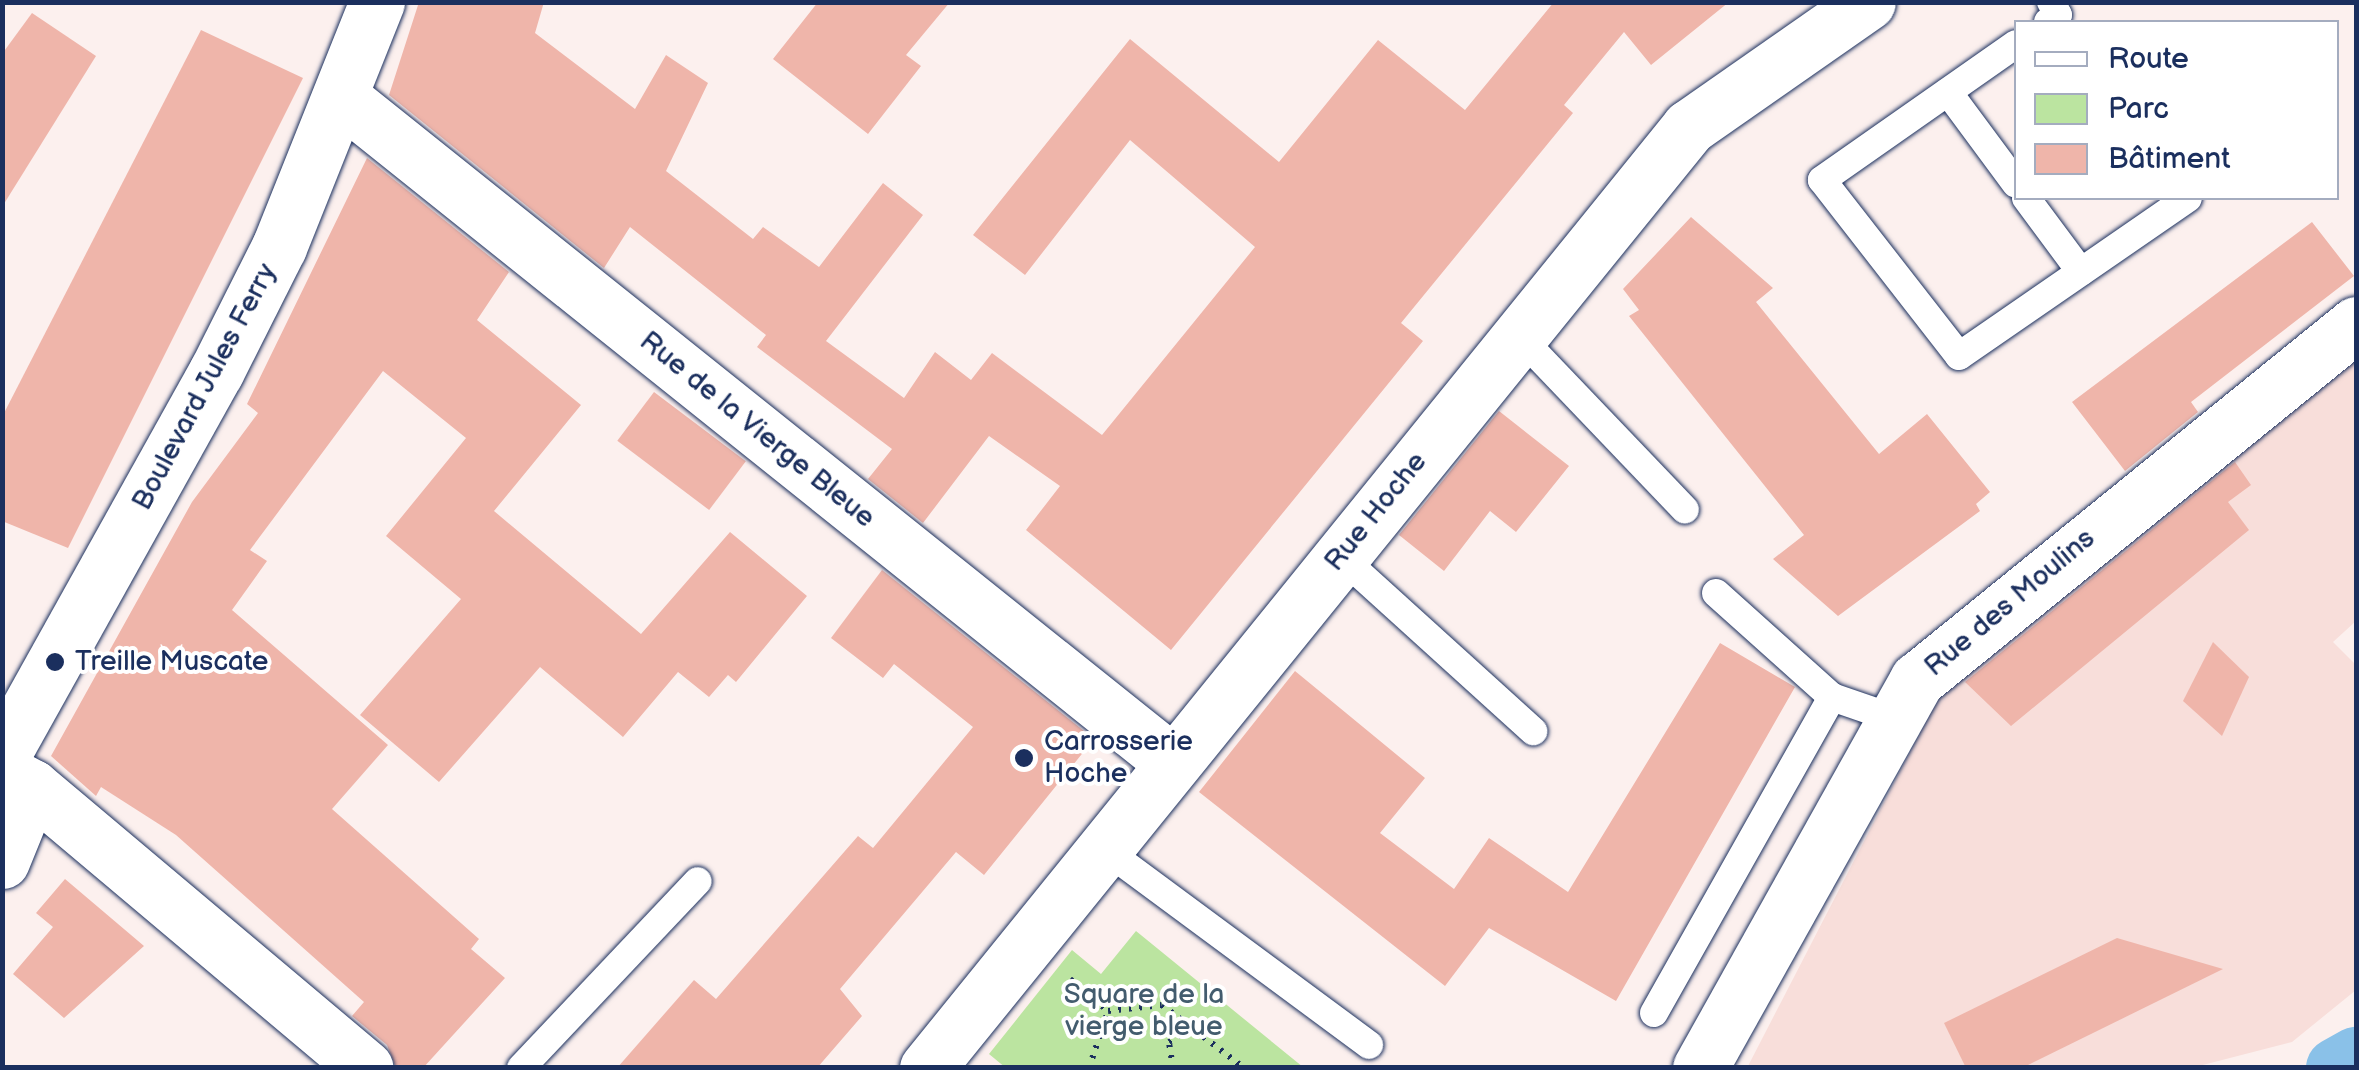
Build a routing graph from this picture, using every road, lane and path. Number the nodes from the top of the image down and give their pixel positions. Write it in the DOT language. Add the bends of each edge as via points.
graph roads {
  1 [pos="377,2"];
  2 [pos="1868,2"];
  3 [pos="2014,45"];
  4 [pos="1948,92"];
  5 [pos="342,98"];
  6 [pos="2014,181"];
  7 [pos="2027,200"];
  8 [pos="2185,200"];
  9 [pos="2081,272"];
  10 [pos="2356,324"];
  11 [pos="1519,336"];
  12 [pos="1685,510"];
  13 [pos="1340,556"];
  14 [pos="1716,593"];
  15 [pos="1832,696"];
  16 [pos="1896,719"];
  17 [pos="1533,731"];
  18 [pos="1172,762"];
  19 [pos="12,771"];
  20 [pos="1103,848"];
  21 [pos="2,861"];
  22 [pos="698,881"];
  23 [pos="1654,1013"];
  24 [pos="1191,1028"];
  25 [pos="1369,1045"];
  26 [pos="366,1068"];
  27 [pos="521,1068"];
  28 [pos="927,1068"];
  29 [pos="1089,1068"];
  30 [pos="1173,1068"];
  31 [pos="1244,1068"];
  32 [pos="1700,1068"];
  1 -- 5 [label="street, Boulevard Jules Ferry"];
  2 -- 11 [label="street, Rue Hoche" via="1689,128"];
  3 -- 4 [label="lane"];
  4 -- 6 [label="lane"];
  4 -- 9 [label="lane" via="1822,180 1958,356"];
  5 -- 18 [label="street, Rue de la Vierge Bleue"];
  5 -- 19 [label="street, Boulevard Jules Ferry" via="216,372"];
  7 -- 9 [label="lane"];
  8 -- 9 [label="lane"];
  10 -- 16 [label="street, Rue des Moulins" via="1917,680"];
  11 -- 12 [label="lane"];
  11 -- 13 [label="street, Rue Hoche"];
  13 -- 17 [label="lane"];
  13 -- 18 [label="street, Rue Hoche"];
  14 -- 15 [label="lane"];
  15 -- 16 [label="lane"];
  15 -- 23 [label="lane"];
  16 -- 32 [label="street, Rue des Moulins"];
  18 -- 20 [label="street, Rue Hoche"];
  19 -- 21 [label="street, Boulevard Jules Ferry"];
  19 -- 26 [label="street"];
  20 -- 25 [label="lane"];
  20 -- 28 [label="street, Rue Hoche"];
  22 -- 27 [label="lane"];
  24 -- 29 [label="path" via="1162,1004 1108,1011"];
  24 -- 30 [label="path" via="1169,1042"];
  24 -- 31 [label="path"];
}
